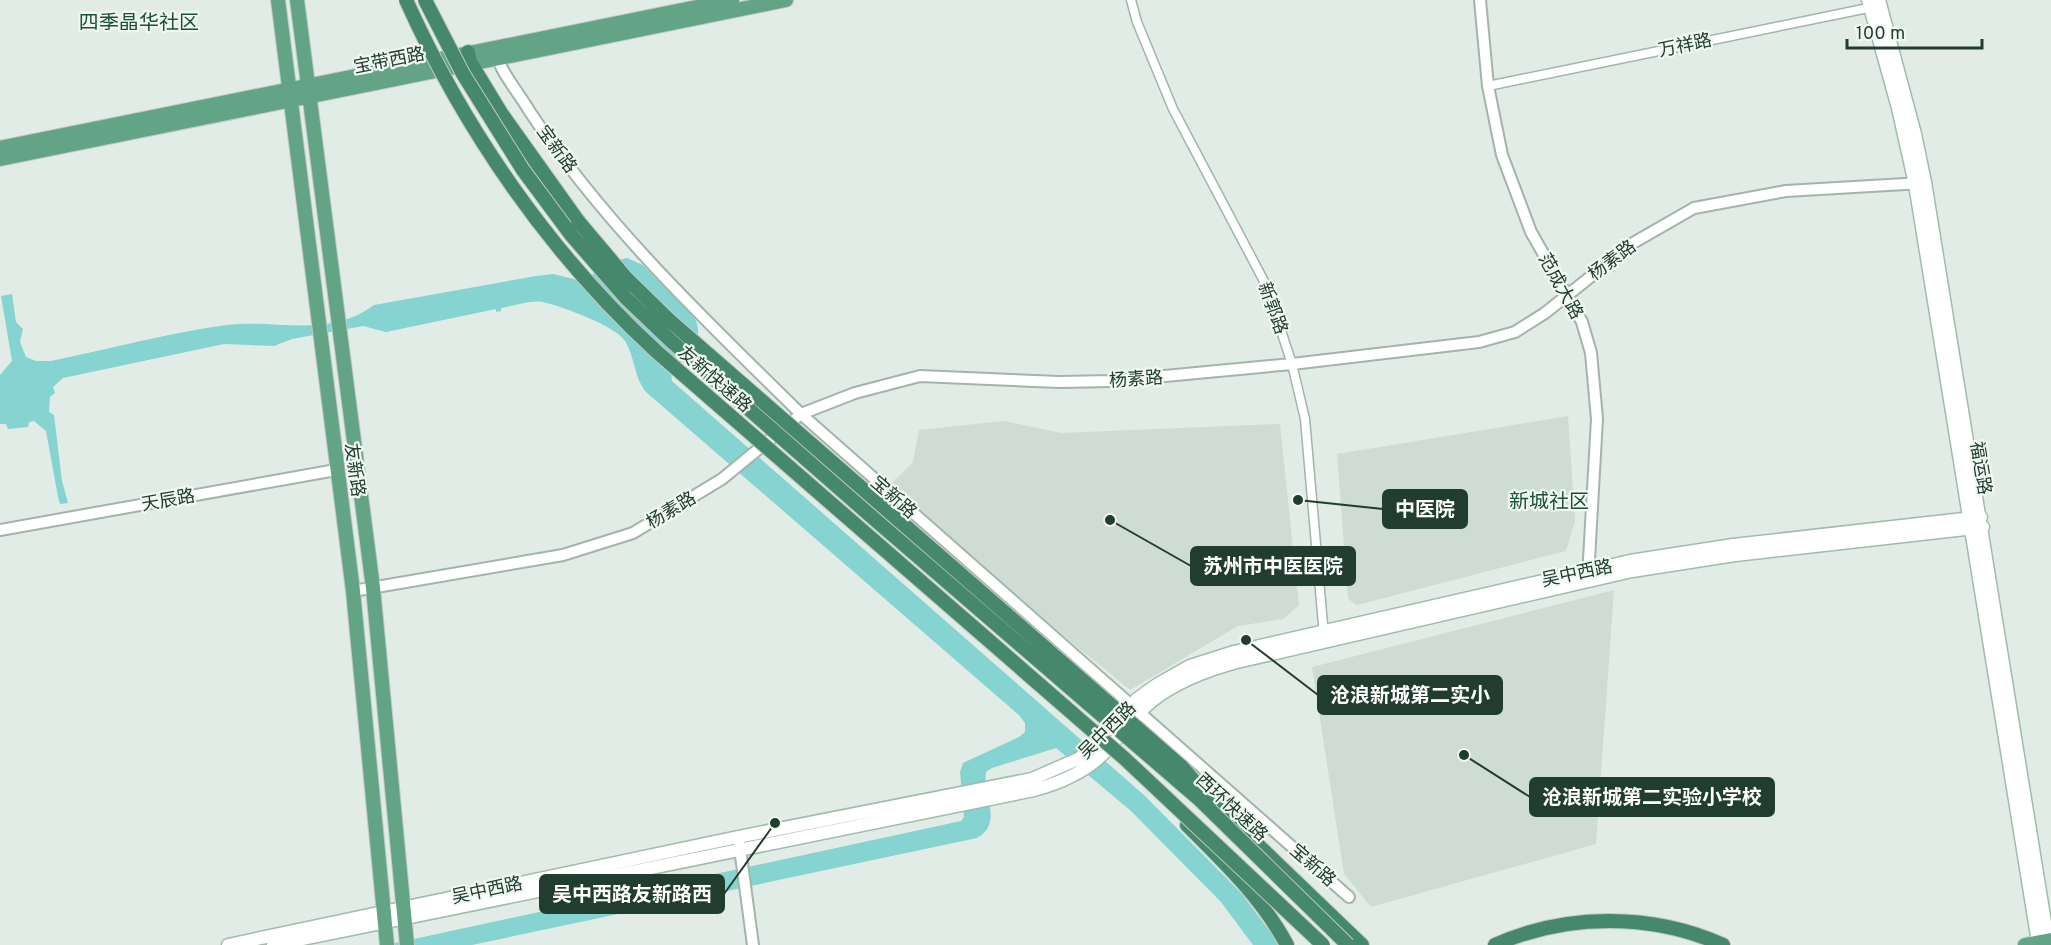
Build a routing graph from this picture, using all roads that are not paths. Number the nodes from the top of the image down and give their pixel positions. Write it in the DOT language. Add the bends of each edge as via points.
graph roads {
  1 [pos="278,0"];
  2 [pos="297,0"];
  3 [pos="406,0"];
  4 [pos="425,0"];
  5 [pos="732,0"];
  6 [pos="786,0"];
  7 [pos="1131,0"];
  8 [pos="1480,0"];
  9 [pos="1875,3"];
  10 [pos="714,6"];
  11 [pos="496,52"];
  12 [pos="469,57"];
  13 [pos="1488,86"];
  14 [pos="308,90"];
  15 [pos="288,94"];
  16 [pos="0,148"];
  17 [pos="0,159"];
  18 [pos="1920,183"];
  19 [pos="1567,294"];
  20 [pos="1292,364"];
  21 [pos="801,414"];
  22 [pos="336,470"];
  23 [pos="1977,523"];
  24 [pos="0,530"];
  25 [pos="1587,575"];
  26 [pos="373,588"];
  27 [pos="353,591"];
  28 [pos="1324,637"];
  29 [pos="1086,702"];
  30 [pos="1135,709"];
  31 [pos="1077,718"];
  32 [pos="1136,728"];
  33 [pos="1124,758"];
  34 [pos="1200,800"];
  35 [pos="739,843"];
  36 [pos="1294,891"];
  37 [pos="1349,897"];
  38 [pos="404,914"];
  39 [pos="384,917"];
  40 [pos="1341,926"];
  41 [pos="386,940"];
  42 [pos="406,940"];
  43 [pos="2041,943"];
  44 [pos="228,945"];
  45 [pos="273,945"];
  46 [pos="753,945"];
  47 [pos="1287,945"];
  48 [pos="1323,945"];
  49 [pos="1348,945"];
  50 [pos="1362,945"];
  51 [pos="1496,945"];
  52 [pos="1723,945"];
  1 -- 15 [label="main road, 友新路"];
  2 -- 14 [label="main road, 友新路"];
  3 -- 31 [label="highway, 友新快速路, bridge" via="446,81 490,153 559,248 614,311"];
  4 -- 29 [label="highway, 友新快速路, bridge" via="463,74 523,170 572,236 626,297"];
  5 -- 10 [label="main road, 宝带西路"];
  6 -- 10 [label="main road, 宝带西路"];
  7 -- 20 [label="street, 新郭路" via="1173,109 1266,285"];
  8 -- 13 [label="street, 范成大路"];
  9 -- 13 [label="street, 万祥路"];
  9 -- 18 [label="main road, 福运路"];
  10 -- 11 [label="main road, 宝带西路"];
  11 -- 12 [label="main road, 宝带西路"];
  11 -- 21 [label="street, 宝新路" via="557,153 606,213 706,321"];
  12 -- 14 [label="main road, 宝带西路"];
  12 -- 32 [label="highway, bridge" via="520,142 626,278 669,320"];
  13 -- 19 [label="street, 范成大路" via="1502,155 1531,232"];
  14 -- 15 [label="main road, 宝带西路"];
  14 -- 26 [label="main road, 友新路"];
  15 -- 16 [label="main road, 宝带西路"];
  15 -- 17 [label="main road, 宝带西路"];
  15 -- 22 [label="main road, 友新路"];
  18 -- 19 [label="street, 杨素路" via="1786,191 1694,208 1634,243"];
  18 -- 23 [label="main road, 福运路"];
  19 -- 20 [label="street, 杨素路" via="1515,332 1479,342"];
  19 -- 25 [label="street, 范成大路" via="1582,322 1591,353 1597,419"];
  20 -- 21 [label="street, 杨素路" via="1087,382 920,376 855,393"];
  20 -- 28 [label="street, 新郭路" via="1305,419"];
  21 -- 26 [label="street, 杨素路" via="722,479 633,533 563,555"];
  21 -- 30 [label="street, 宝新路"];
  22 -- 24 [label="street, 天辰路"];
  22 -- 27 [label="main road, 友新路"];
  23 -- 25 [label="main road, 吴中西路" via="1724,546"];
  23 -- 43 [label="main road, 福运路"];
  25 -- 28 [label="main road, 吴中西路"];
  26 -- 27 [label="street, 杨素路"];
  26 -- 38 [label="main road, 友新路"];
  27 -- 39 [label="main road, 友新路"];
  28 -- 30 [label="main road, 吴中西路" via="1199,663 1158,684"];
  29 -- 34 [label="highway, 西环快速路, bridge"];
  30 -- 35 [label="main road, 吴中西路" via="1100,749 1073,769 995,793"];
  30 -- 37 [label="street, 宝新路"];
  31 -- 33 [label="highway, 西环快速路, bridge"];
  32 -- 34 [label="highway, bridge"];
  32 -- 40 [label="highway, bridge" via="1182,767"];
  33 -- 47 [label="highway, bridge" via="1247,888"];
  33 -- 48 [label="highway, 西环快速路, bridge"];
  34 -- 36 [label="highway, 西环快速路, bridge"];
  35 -- 38 [label="main road, 吴中西路"];
  35 -- 46 [label="street"];
  36 -- 40 [label="highway, bridge"];
  36 -- 49 [label="highway, 西环快速路, bridge"];
  38 -- 39 [label="main road, 吴中西路"];
  38 -- 42 [label="main road, 友新路"];
  39 -- 41 [label="main road, 友新路"];
  39 -- 44 [label="main road, 吴中西路"];
  39 -- 45 [label="main road, 吴中西路"];
  40 -- 50 [label="highway"];
  51 -- 52 [label="highway" via="1549,927 1594,921 1664,927"];
}
